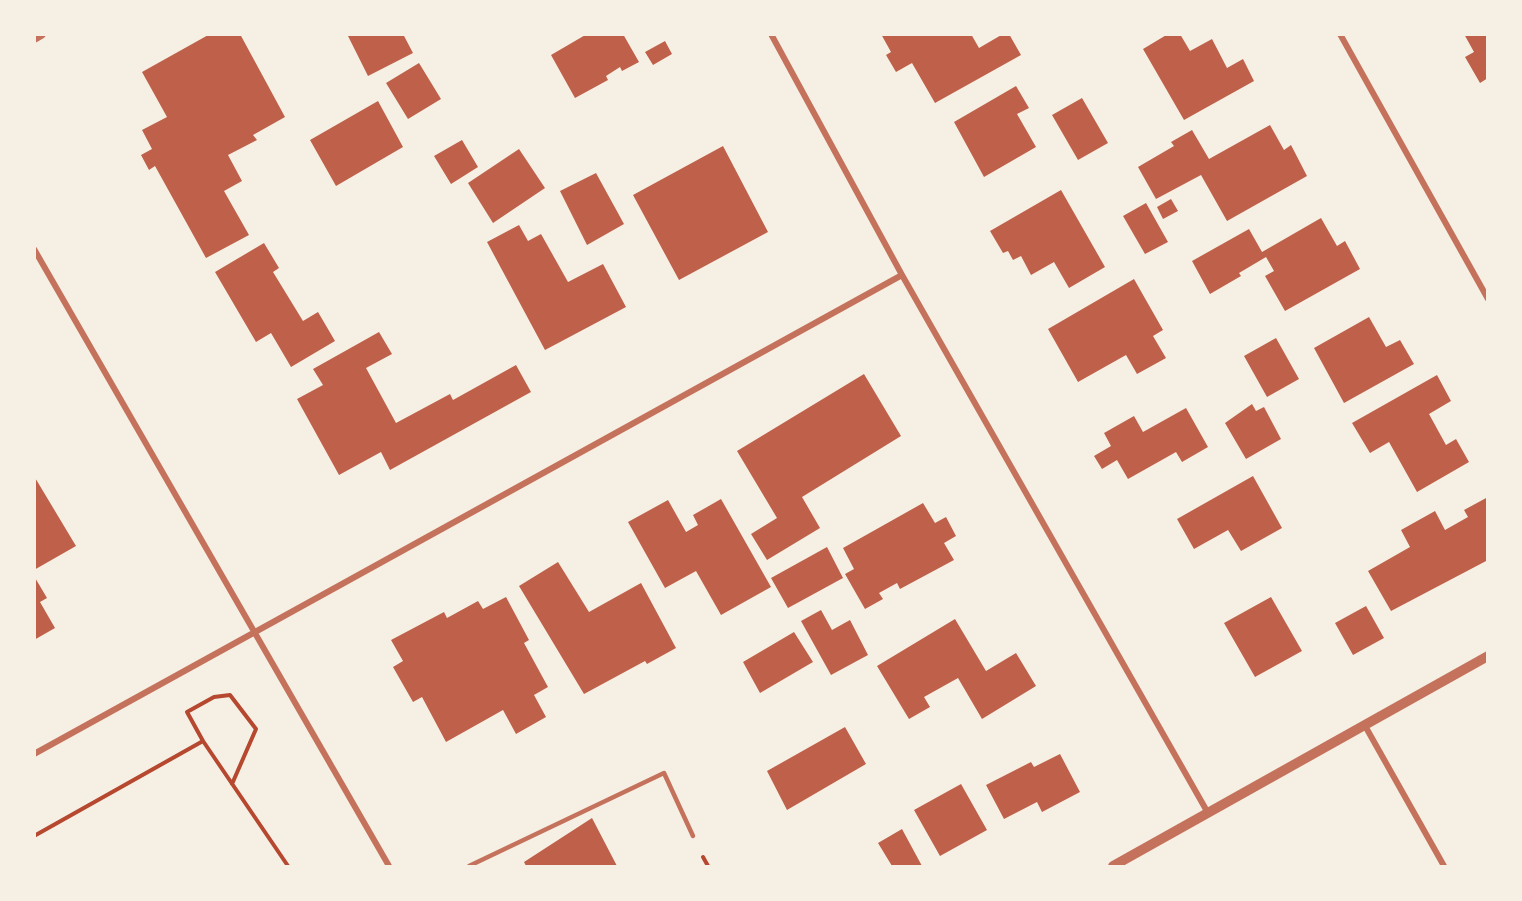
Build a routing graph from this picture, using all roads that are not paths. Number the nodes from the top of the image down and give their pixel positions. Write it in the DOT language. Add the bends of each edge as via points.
graph roads {
  1 [pos="41,34"];
  2 [pos="771,34"];
  3 [pos="1340,34"];
  4 [pos="34,38"];
  5 [pos="34,249"];
  6 [pos="902,275"];
  7 [pos="1488,299"];
  8 [pos="253,632"];
  9 [pos="1488,656"];
  10 [pos="1364,724"];
  11 [pos="34,754"];
  12 [pos="1208,813"];
  13 [pos="693,836"];
  14 [pos="389,867"];
  15 [pos="469,867"];
  16 [pos="1113,867"];
  17 [pos="1444,867"];
  1 -- 4 [label="street"];
  2 -- 6 [label="street"];
  3 -- 7 [label="street"];
  5 -- 8 [label="street"];
  6 -- 8 [label="street"];
  6 -- 12 [label="street"];
  8 -- 11 [label="street"];
  8 -- 14 [label="street"];
  9 -- 10 [label="street"];
  10 -- 12 [label="street"];
  10 -- 17 [label="street"];
  12 -- 16 [label="street"];
  13 -- 15 [label="lane" via="664,773"];
}
